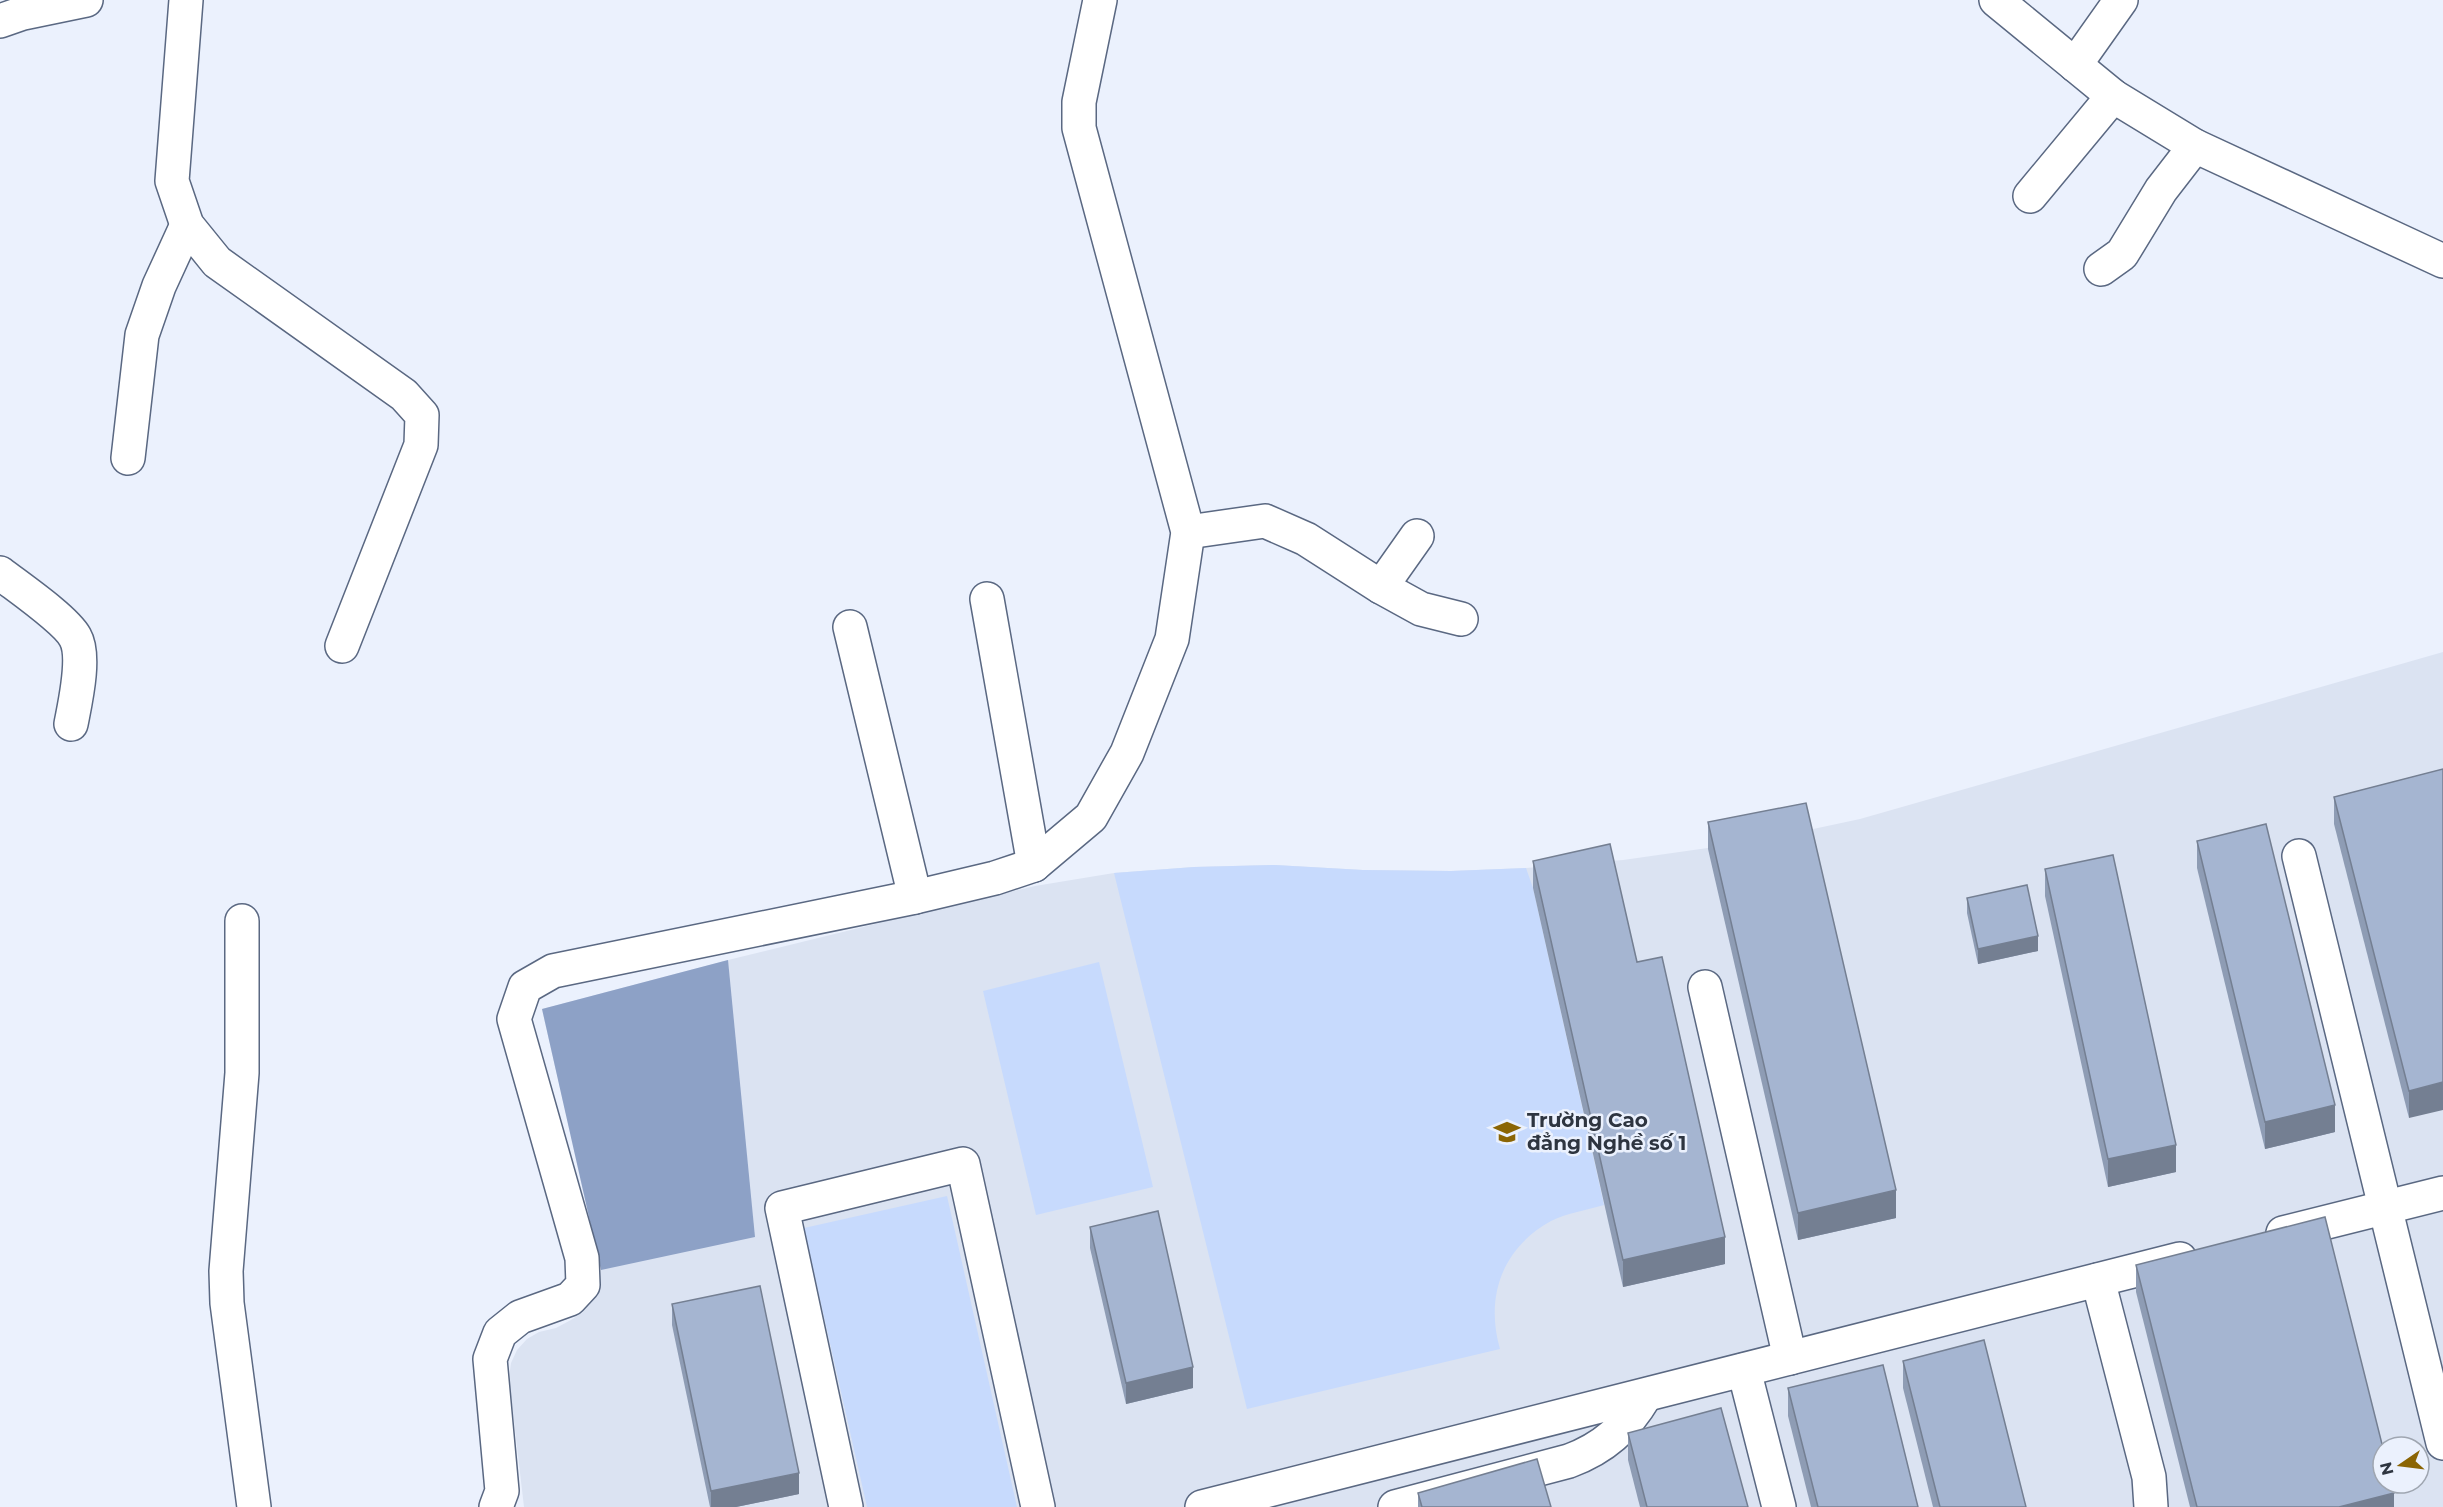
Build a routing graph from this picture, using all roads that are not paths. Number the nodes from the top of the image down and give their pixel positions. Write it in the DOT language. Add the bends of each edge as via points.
graph roads {
  1 [pos="86,0"];
  2 [pos="186,0"];
  3 [pos="1101,0"];
  4 [pos="1996,0"];
  5 [pos="2121,0"];
  6 [pos="15,11"];
  7 [pos="2075,65"];
  8 [pos="2113,96"];
  9 [pos="2195,146"];
  10 [pos="2030,196"];
  11 [pos="187,225"];
  12 [pos="2443,261"];
  13 [pos="2101,269"];
  14 [pos="128,458"];
  15 [pos="1188,532"];
  16 [pos="1417,536"];
  17 [pos="0,573"];
  18 [pos="1381,587"];
  19 [pos="987,599"];
  20 [pos="1461,619"];
  21 [pos="850,627"];
  22 [pos="342,646"];
  23 [pos="71,724"];
  24 [pos="2299,856"];
  25 [pos="1034,865"];
  26 [pos="915,897"];
  27 [pos="242,921"];
  28 [pos="1705,987"];
  29 [pos="2443,1193"];
  30 [pos="2386,1207"];
  31 [pos="2259,1239"];
  32 [pos="2213,1251"];
  33 [pos="2098,1280"];
  34 [pos="1790,1358"];
  35 [pos="1744,1370"];
  36 [pos="1645,1396"];
  37 [pos="2443,1443"];
  38 [pos="1265,1499"];
  39 [pos="254,1507"];
  40 [pos="496,1507"];
  41 [pos="846,1507"];
  42 [pos="1038,1507"];
  43 [pos="1202,1507"];
  44 [pos="1395,1507"];
  45 [pos="1779,1507"];
  46 [pos="2151,1507"];
  1 -- 6 [label="street"];
  2 -- 11 [label="street" via="172,180"];
  3 -- 15 [label="street" via="1079,102 1079,128"];
  4 -- 7 [label="street"];
  5 -- 7 [label="street"];
  7 -- 8 [label="street"];
  8 -- 9 [label="street"];
  8 -- 10 [label="street"];
  9 -- 12 [label="street"];
  9 -- 13 [label="street" via="2161,190 2122,254"];
  11 -- 14 [label="street" via="142,335"];
  11 -- 22 [label="street" via="218,262 404,395 422,415 422,445"];
  15 -- 18 [label="street" via="1265,521 1306,539"];
  15 -- 25 [label="street" via="1172,639 1126,753 1091,817"];
  16 -- 18 [label="street"];
  17 -- 23 [label="street" via="76,637 80,669"];
  18 -- 20 [label="street" via="1421,609"];
  19 -- 25 [label="street"];
  21 -- 26 [label="street"];
  24 -- 30 [label="street"];
  25 -- 26 [label="street"];
  26 -- 40 [label="street" via="553,971 525,987 514,1019 582,1258 583,1285 570,1299 520,1317 500,1333 490,1359 502,1491"];
  27 -- 39 [label="street" via="242,1073 225,1271"];
  28 -- 34 [label="street"];
  29 -- 30 [label="street"];
  30 -- 31 [label="street"];
  30 -- 37 [label="street"];
  32 -- 33 [label="street"];
  33 -- 34 [label="street"];
  33 -- 46 [label="street" via="2149,1477"];
  34 -- 35 [label="street"];
  35 -- 36 [label="street"];
  35 -- 45 [label="street"];
  36 -- 38 [label="street"];
  36 -- 44 [label="street" via="1622,1430 1587,1454"];
  38 -- 43 [label="street"];
  41 -- 42 [label="street" via="782,1208 963,1164"];
}
